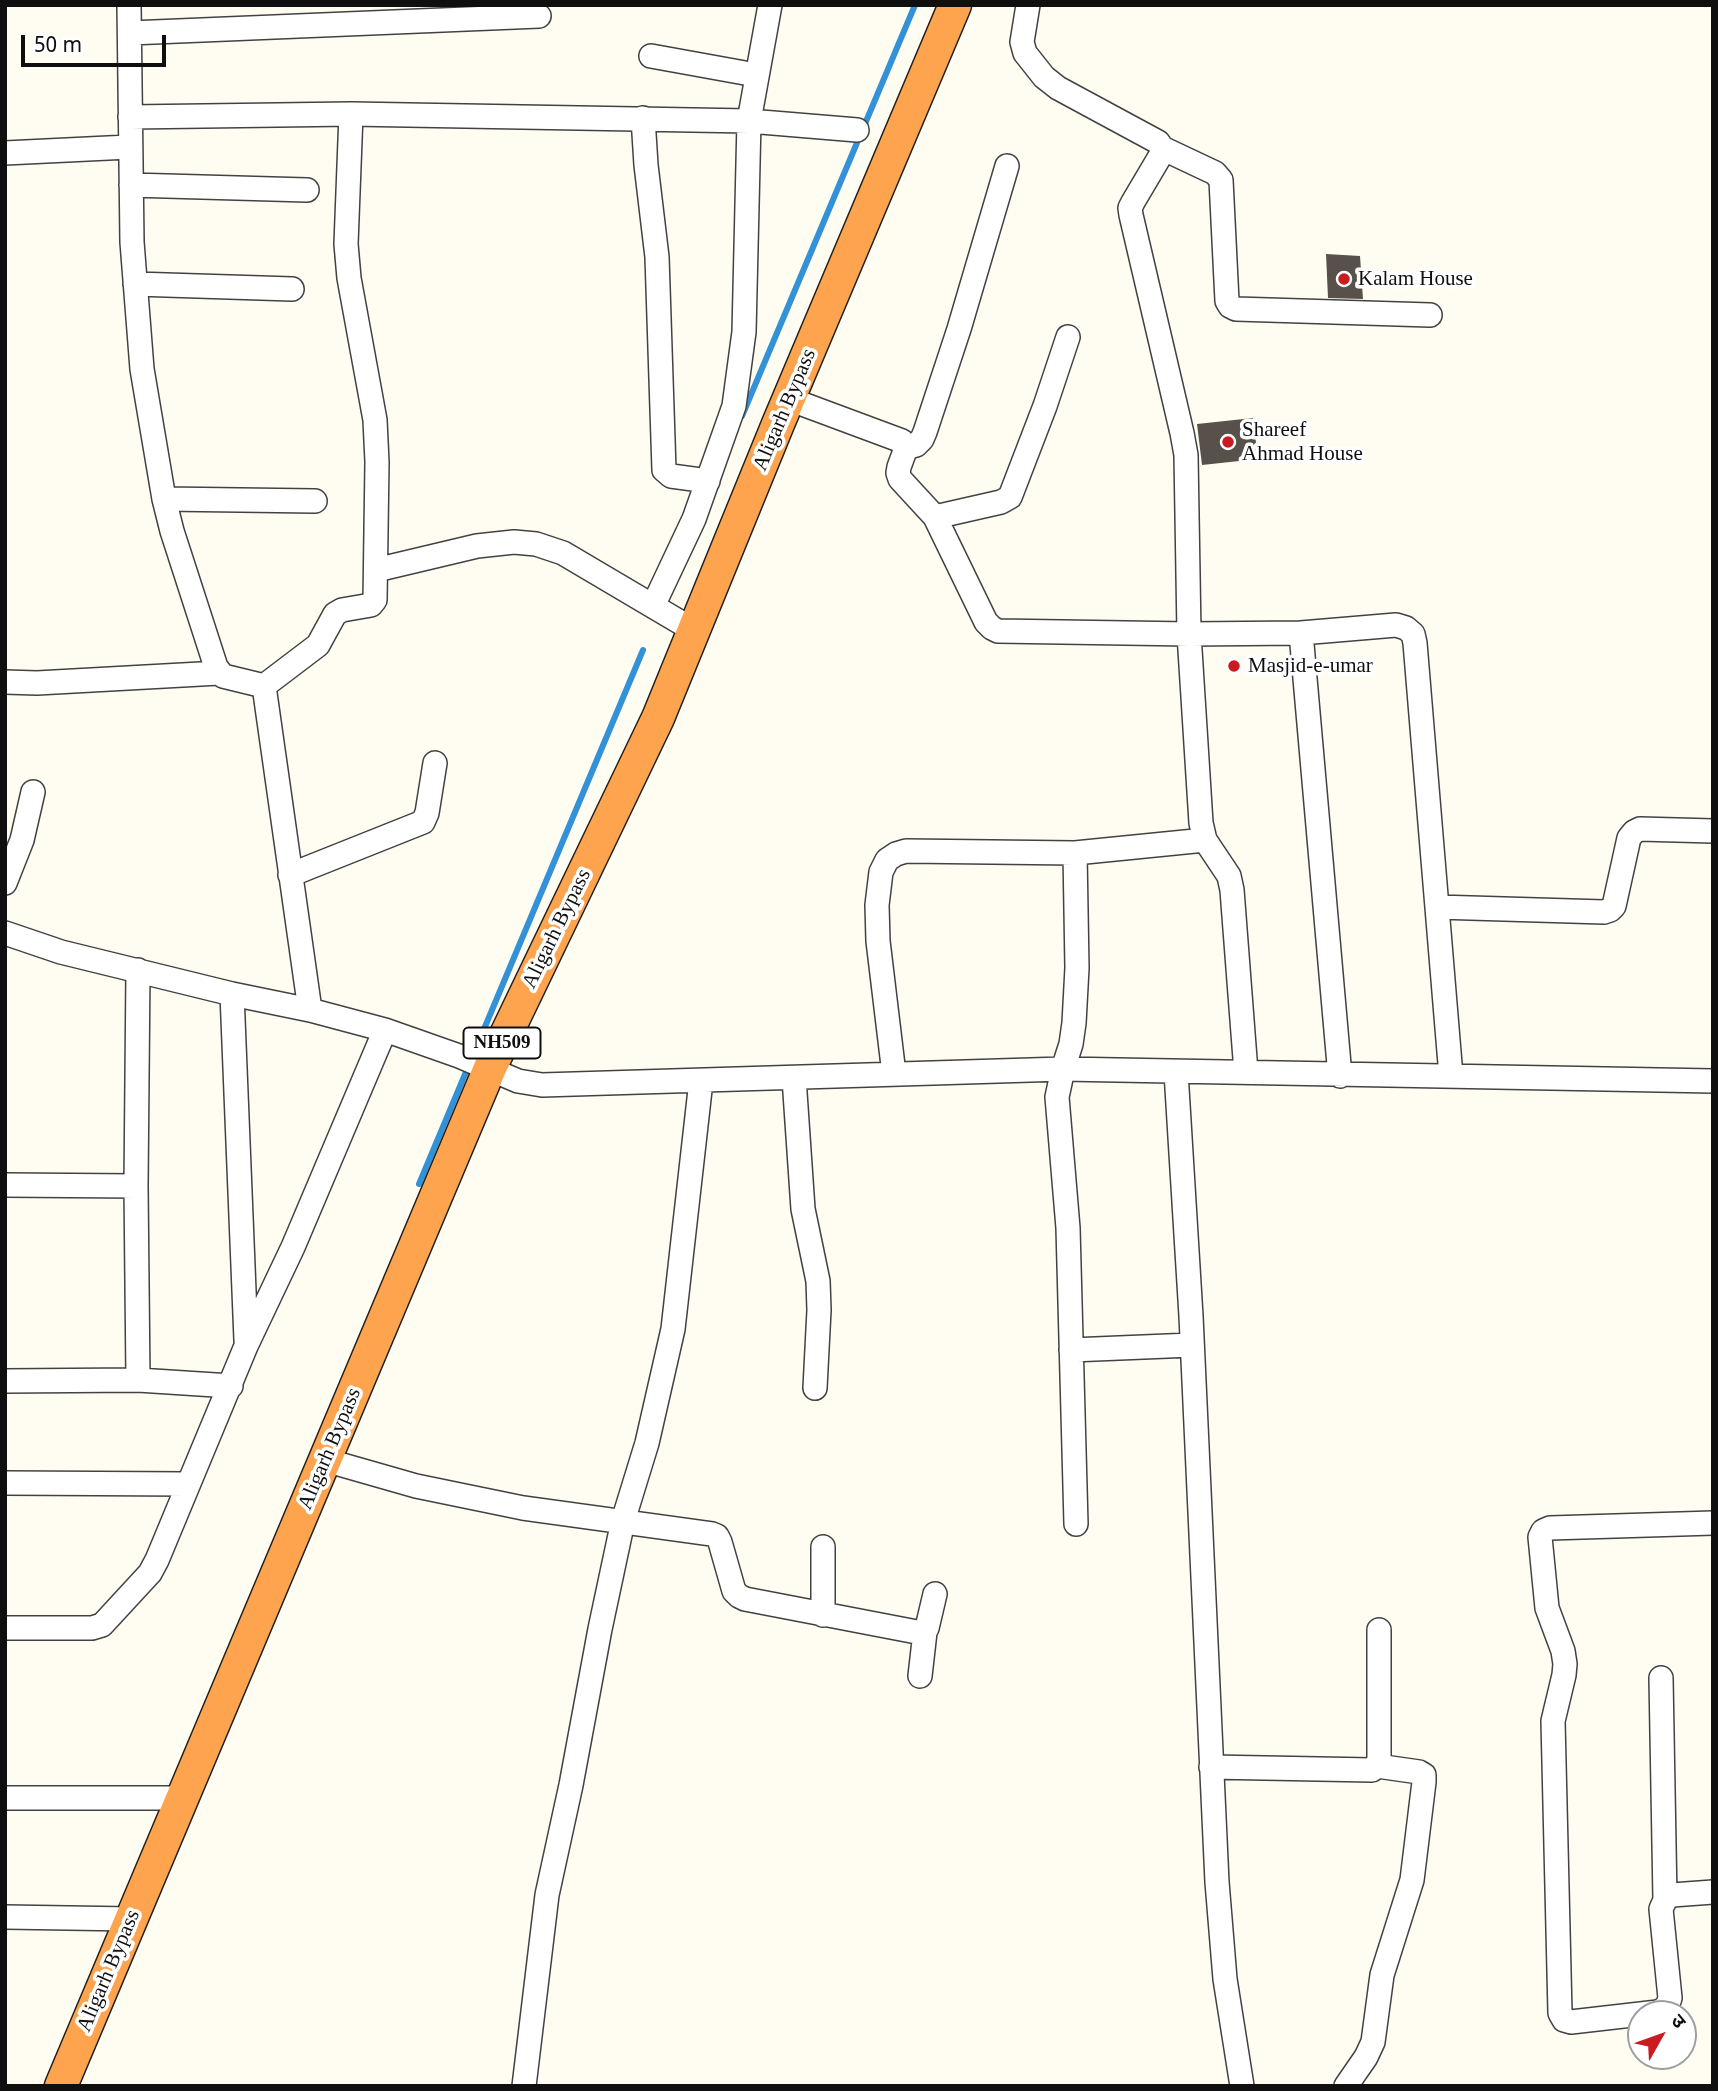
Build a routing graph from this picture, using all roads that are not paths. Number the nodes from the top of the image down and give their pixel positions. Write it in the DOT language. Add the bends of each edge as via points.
graph roads {
  1 [pos="128,5"];
  2 [pos="769,5"];
  3 [pos="955,5"];
  4 [pos="1028,5"];
  5 [pos="539,16"];
  6 [pos="130,33"];
  7 [pos="651,56"];
  8 [pos="757,75"];
  9 [pos="351,114"];
  10 [pos="130,117"];
  11 [pos="643,118"];
  12 [pos="749,121"];
  13 [pos="857,130"];
  14 [pos="130,147"];
  15 [pos="1162,148"];
  16 [pos="5,153"];
  17 [pos="1007,166"];
  18 [pos="131,185"];
  19 [pos="307,190"];
  20 [pos="135,285"];
  21 [pos="292,289"];
  22 [pos="1430,315"];
  23 [pos="1068,337"];
  24 [pos="789,399"];
  25 [pos="906,448"];
  26 [pos="708,481"];
  27 [pos="164,499"];
  28 [pos="315,501"];
  29 [pos="935,517"];
  30 [pos="376,570"];
  31 [pos="653,606"];
  32 [pos="695,631"];
  33 [pos="1301,633"];
  34 [pos="1189,634"];
  35 [pos="219,673"];
  36 [pos="5,682"];
  37 [pos="264,686"];
  38 [pos="435,763"];
  39 [pos="33,792"];
  40 [pos="1713,831"];
  41 [pos="1205,840"];
  42 [pos="1075,853"];
  43 [pos="290,875"];
  44 [pos="5,883"];
  45 [pos="1437,907"];
  46 [pos="5,933"];
  47 [pos="138,970"];
  48 [pos="232,994"];
  49 [pos="310,1010"];
  50 [pos="385,1030"];
  51 [pos="476,1062"];
  52 [pos="1063,1069"];
  53 [pos="1176,1072"];
  54 [pos="1246,1072"];
  55 [pos="894,1074"];
  56 [pos="1340,1076"];
  57 [pos="1451,1076"];
  58 [pos="794,1078"];
  59 [pos="701,1081"];
  60 [pos="1713,1081"];
  61 [pos="5,1185"];
  62 [pos="136,1186"];
  63 [pos="1192,1345"];
  64 [pos="246,1346"];
  65 [pos="1072,1350"];
  66 [pos="138,1380"];
  67 [pos="5,1381"];
  68 [pos="231,1386"];
  69 [pos="815,1388"];
  70 [pos="325,1460"];
  71 [pos="5,1483"];
  72 [pos="187,1484"];
  73 [pos="623,1521"];
  74 [pos="1713,1523"];
  75 [pos="1076,1524"];
  76 [pos="823,1547"];
  77 [pos="935,1594"];
  78 [pos="823,1615"];
  79 [pos="5,1628"];
  80 [pos="1379,1630"];
  81 [pos="925,1632"];
  82 [pos="920,1676"];
  83 [pos="1661,1678"];
  84 [pos="1377,1766"];
  85 [pos="1211,1767"];
  86 [pos="5,1798"];
  87 [pos="183,1798"];
  88 [pos="1713,1892"];
  89 [pos="1665,1900"];
  90 [pos="5,1917"];
  91 [pos="131,1919"];
  92 [pos="61,2086"];
  93 [pos="524,2086"];
  94 [pos="1242,2086"];
  95 [pos="1346,2086"];
  1 -- 6 [label="street"];
  2 -- 8 [label="street"];
  3 -- 24 [label="highway, Aligarh Bypass / NH509"];
  4 -- 15 [label="street" via="1022,42 1044,77"];
  5 -- 6 [label="street"];
  6 -- 10 [label="street"];
  7 -- 8 [label="street"];
  8 -- 12 [label="street"];
  9 -- 10 [label="street"];
  9 -- 11 [label="street"];
  9 -- 30 [label="street" via="346,244 374,420"];
  10 -- 14 [label="street"];
  11 -- 12 [label="street"];
  11 -- 26 [label="street" via="657,257 664,470 671,476"];
  12 -- 13 [label="street"];
  12 -- 26 [label="street" via="744,332 734,406"];
  14 -- 16 [label="street"];
  14 -- 18 [label="street"];
  15 -- 22 [label="street" via="1222,180 1230,306"];
  15 -- 34 [label="street" via="1130,208 1186,455"];
  17 -- 25 [label="street" via="925,432 916,445"];
  18 -- 19 [label="street"];
  18 -- 20 [label="street"];
  20 -- 21 [label="street"];
  20 -- 27 [label="street" via="144,385"];
  23 -- 29 [label="street" via="1010,497"];
  24 -- 25 [label="street" via="902,442"];
  24 -- 32 [label="highway, Aligarh Bypass / NH509"];
  25 -- 29 [label="street" via="900,479"];
  26 -- 31 [label="street"];
  27 -- 28 [label="street"];
  27 -- 35 [label="street"];
  29 -- 34 [label="street" via="986,622 998,631"];
  30 -- 31 [label="street" via="477,546 536,544 564,553"];
  30 -- 37 [label="street" via="374,603 335,614 318,645"];
  31 -- 32 [label="street"];
  32 -- 51 [label="highway, Aligarh Bypass / NH509" via="658,718"];
  33 -- 34 [label="street"];
  33 -- 45 [label="street" via="1396,625 1413,634"];
  33 -- 56 [label="street"];
  34 -- 41 [label="street"];
  35 -- 36 [label="street"];
  35 -- 37 [label="street"];
  37 -- 43 [label="street"];
  38 -- 43 [label="street" via="423,822"];
  39 -- 44 [label="street" via="22,840"];
  40 -- 45 [label="street" via="1634,832 1614,906 1604,912"];
  41 -- 42 [label="street"];
  41 -- 54 [label="street" via="1232,890"];
  42 -- 52 [label="street" via="1075,1009"];
  42 -- 55 [label="street" via="906,851 887,860 878,894 878,941"];
  43 -- 49 [label="street"];
  45 -- 57 [label="street"];
  46 -- 47 [label="street"];
  47 -- 48 [label="street"];
  47 -- 62 [label="street"];
  48 -- 49 [label="street"];
  48 -- 64 [label="street"];
  49 -- 50 [label="street"];
  50 -- 51 [label="street"];
  50 -- 64 [label="street"];
  51 -- 59 [label="street" via="542,1085"];
  51 -- 70 [label="highway, Aligarh Bypass / NH509"];
  52 -- 53 [label="street"];
  52 -- 55 [label="street"];
  52 -- 65 [label="street" via="1057,1097"];
  53 -- 54 [label="street"];
  53 -- 63 [label="street"];
  54 -- 56 [label="street"];
  55 -- 58 [label="street"];
  56 -- 57 [label="street"];
  57 -- 60 [label="street"];
  58 -- 59 [label="street"];
  58 -- 69 [label="street" via="803,1209 818,1281"];
  59 -- 73 [label="street" via="673,1329 647,1443"];
  61 -- 62 [label="street"];
  62 -- 66 [label="street"];
  63 -- 65 [label="street"];
  63 -- 85 [label="street"];
  64 -- 68 [label="street"];
  65 -- 75 [label="street"];
  66 -- 67 [label="street"];
  66 -- 68 [label="street"];
  68 -- 72 [label="street"];
  70 -- 73 [label="street" via="416,1486 523,1508"];
  70 -- 87 [label="highway, Aligarh Bypass / NH509"];
  71 -- 72 [label="street"];
  72 -- 79 [label="street" via="150,1573 102,1625"];
  73 -- 78 [label="street" via="712,1534 720,1542 738,1596"];
  73 -- 93 [label="street" via="547,1895"];
  74 -- 89 [label="street" via="1550,1528 1540,1537 1546,1608 1566,1664 1553,1721 1560,2013 1564,2020 1658,2012 1667,2007 1670,1998 1661,1909"];
  76 -- 78 [label="street"];
  77 -- 81 [label="street"];
  78 -- 81 [label="street"];
  80 -- 84 [label="street"];
  81 -- 82 [label="street"];
  83 -- 89 [label="street"];
  84 -- 85 [label="street" via="1368,1771"];
  84 -- 95 [label="street" via="1419,1772 1425,1779 1412,1880 1382,1975 1373,2042"];
  85 -- 94 [label="street" via="1225,1979"];
  86 -- 87 [label="street"];
  87 -- 91 [label="highway, Aligarh Bypass / NH509"];
  88 -- 89 [label="street" via="1672,1895"];
  90 -- 91 [label="street"];
  91 -- 92 [label="highway, Aligarh Bypass / NH509"];
}
